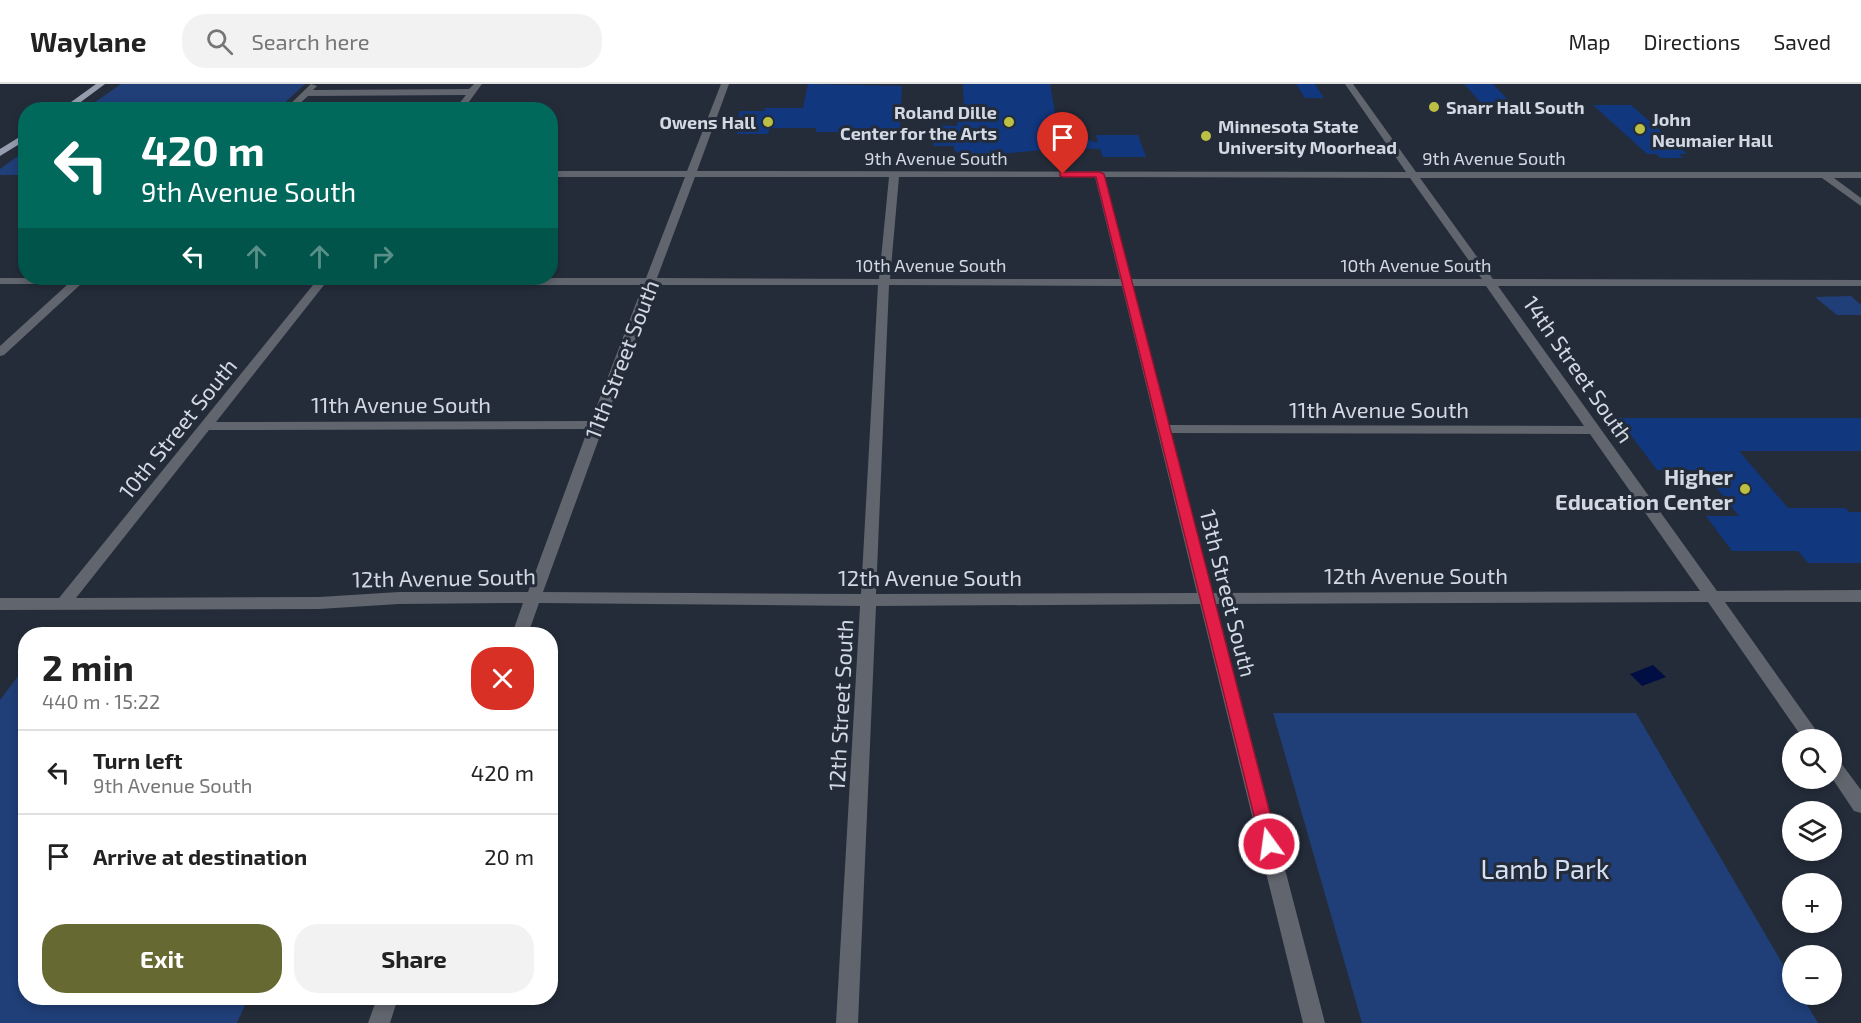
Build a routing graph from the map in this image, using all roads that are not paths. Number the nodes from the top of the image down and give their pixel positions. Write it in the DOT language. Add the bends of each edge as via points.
graph roads {
  1 [pos="101,84"];
  2 [pos="315,84"];
  3 [pos="478,84"];
  4 [pos="725,84"];
  5 [pos="1349,84"];
  6 [pos="472,92"];
  7 [pos="306,93"];
  8 [pos="75,102"];
  9 [pos="296,102"];
  10 [pos="464,102"];
  11 [pos="18,141"];
  12 [pos="0,153"];
  13 [pos="558,174"];
  14 [pos="691,174"];
  15 [pos="894,174"];
  16 [pos="1100,174"];
  17 [pos="1413,175"];
  18 [pos="1824,175"];
  19 [pos="1861,175"];
  20 [pos="1861,203"];
  21 [pos="0,281"];
  22 [pos="18,281"];
  23 [pos="558,281"];
  24 [pos="650,282"];
  25 [pos="884,283"];
  26 [pos="1127,283"];
  27 [pos="1488,283"];
  28 [pos="1861,283"];
  29 [pos="74,285"];
  30 [pos="318,285"];
  31 [pos="0,352"];
  32 [pos="596,425"];
  33 [pos="206,426"];
  34 [pos="1164,429"];
  35 [pos="1593,430"];
  36 [pos="1710,596"];
  37 [pos="1861,596"];
  38 [pos="533,597"];
  39 [pos="1208,598"];
  40 [pos="868,600"];
  41 [pos="0,604"];
  42 [pos="63,604"];
  43 [pos="522,627"];
  44 [pos="1806,729"];
  45 [pos="1842,778"];
  46 [pos="1861,805"];
  47 [pos="385,1005"];
  48 [pos="379,1023"];
  49 [pos="847,1023"];
  50 [pos="1314,1023"];
  1 -- 8 [label="main road"];
  2 -- 7 [label="street"];
  3 -- 6 [label="street"];
  4 -- 14 [label="street, 11th Street South"];
  5 -- 17 [label="street, 14th Street South"];
  6 -- 7 [label="street"];
  6 -- 10 [label="street"];
  7 -- 9 [label="street"];
  11 -- 12 [label="main road"];
  13 -- 14 [label="street, 9th Avenue South"];
  14 -- 15 [label="street, 9th Avenue South"];
  14 -- 24 [label="street, 11th Street South"];
  15 -- 16 [label="street, 9th Avenue South"];
  15 -- 25 [label="street, 12th Street South"];
  16 -- 17 [label="street, 9th Avenue South"];
  16 -- 26 [label="street, 13th Street South"];
  17 -- 18 [label="street, 9th Avenue South"];
  17 -- 27 [label="street, 14th Street South"];
  18 -- 19 [label="street, 9th Avenue South"];
  18 -- 20 [label="street"];
  21 -- 22 [label="street, 10th Avenue South"];
  23 -- 24 [label="street, 10th Avenue South"];
  24 -- 25 [label="street, 10th Avenue South"];
  24 -- 32 [label="street, 11th Street South"];
  25 -- 26 [label="street, 10th Avenue South"];
  25 -- 40 [label="street, 12th Street South"];
  26 -- 27 [label="street, 10th Avenue South"];
  26 -- 34 [label="street, 13th Street South"];
  27 -- 28 [label="street, 10th Avenue South"];
  27 -- 35 [label="street, 14th Street South"];
  29 -- 31 [label="street"];
  30 -- 33 [label="street, 10th Street South"];
  32 -- 33 [label="street, 11th Avenue South"];
  32 -- 38 [label="street, 11th Street South"];
  33 -- 42 [label="street, 10th Street South"];
  34 -- 35 [label="street, 11th Avenue South"];
  34 -- 39 [label="street, 13th Street South"];
  35 -- 36 [label="street, 14th Street South"];
  36 -- 37 [label="street, 12th Avenue South"];
  36 -- 39 [label="street, 12th Avenue South"];
  36 -- 44 [label="street, 14th Street South"];
  38 -- 40 [label="street, 12th Avenue South"];
  38 -- 42 [label="street, 12th Avenue South"];
  38 -- 43 [label="street, 11th Street South"];
  39 -- 40 [label="street, 12th Avenue South"];
  39 -- 50 [label="street, 13th Street South"];
  40 -- 49 [label="street, 12th Street South"];
  41 -- 42 [label="street, 12th Avenue South"];
  45 -- 46 [label="street"];
  47 -- 48 [label="street"];
}
